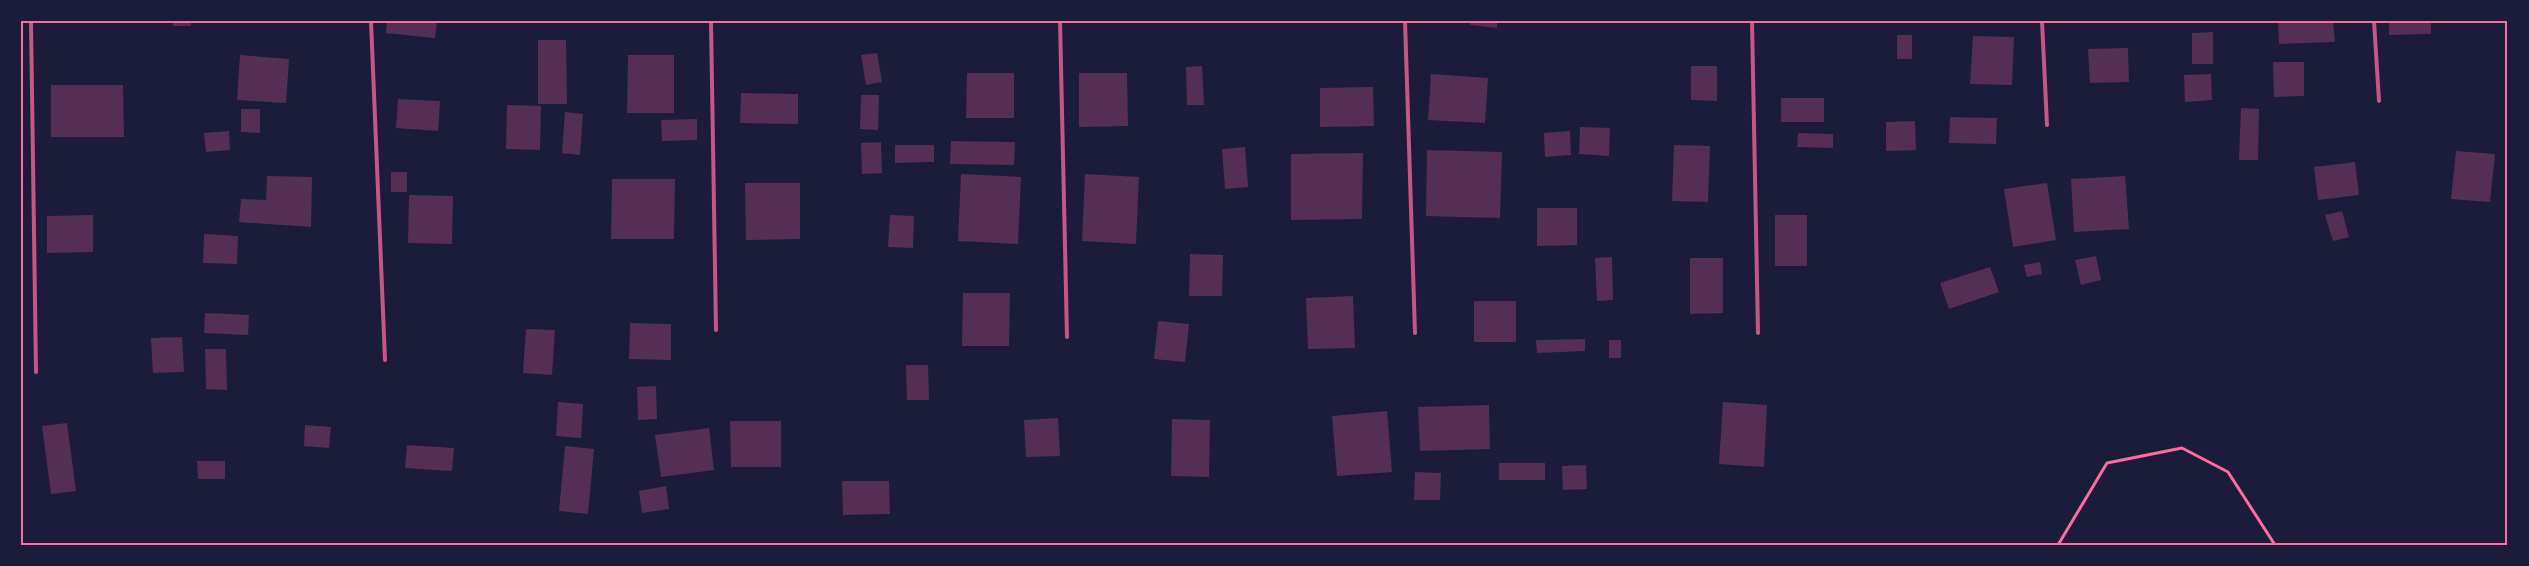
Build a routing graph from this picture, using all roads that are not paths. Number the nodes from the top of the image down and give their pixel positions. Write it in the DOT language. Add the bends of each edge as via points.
graph roads {
  1 [pos="31,21"];
  2 [pos="371,21"];
  3 [pos="711,21"];
  4 [pos="1060,21"];
  5 [pos="1405,21"];
  6 [pos="1752,21"];
  7 [pos="2042,21"];
  8 [pos="2374,21"];
  9 [pos="2379,101"];
  10 [pos="2047,125"];
  11 [pos="716,330"];
  12 [pos="1415,332"];
  13 [pos="1758,333"];
  14 [pos="1067,337"];
  15 [pos="385,360"];
  16 [pos="36,372"];
  1 -- 16 [label="lane"];
  2 -- 15 [label="lane"];
  3 -- 11 [label="lane"];
  4 -- 14 [label="lane"];
  5 -- 12 [label="lane"];
  6 -- 13 [label="lane"];
  7 -- 10 [label="lane"];
  8 -- 9 [label="lane"];
}
